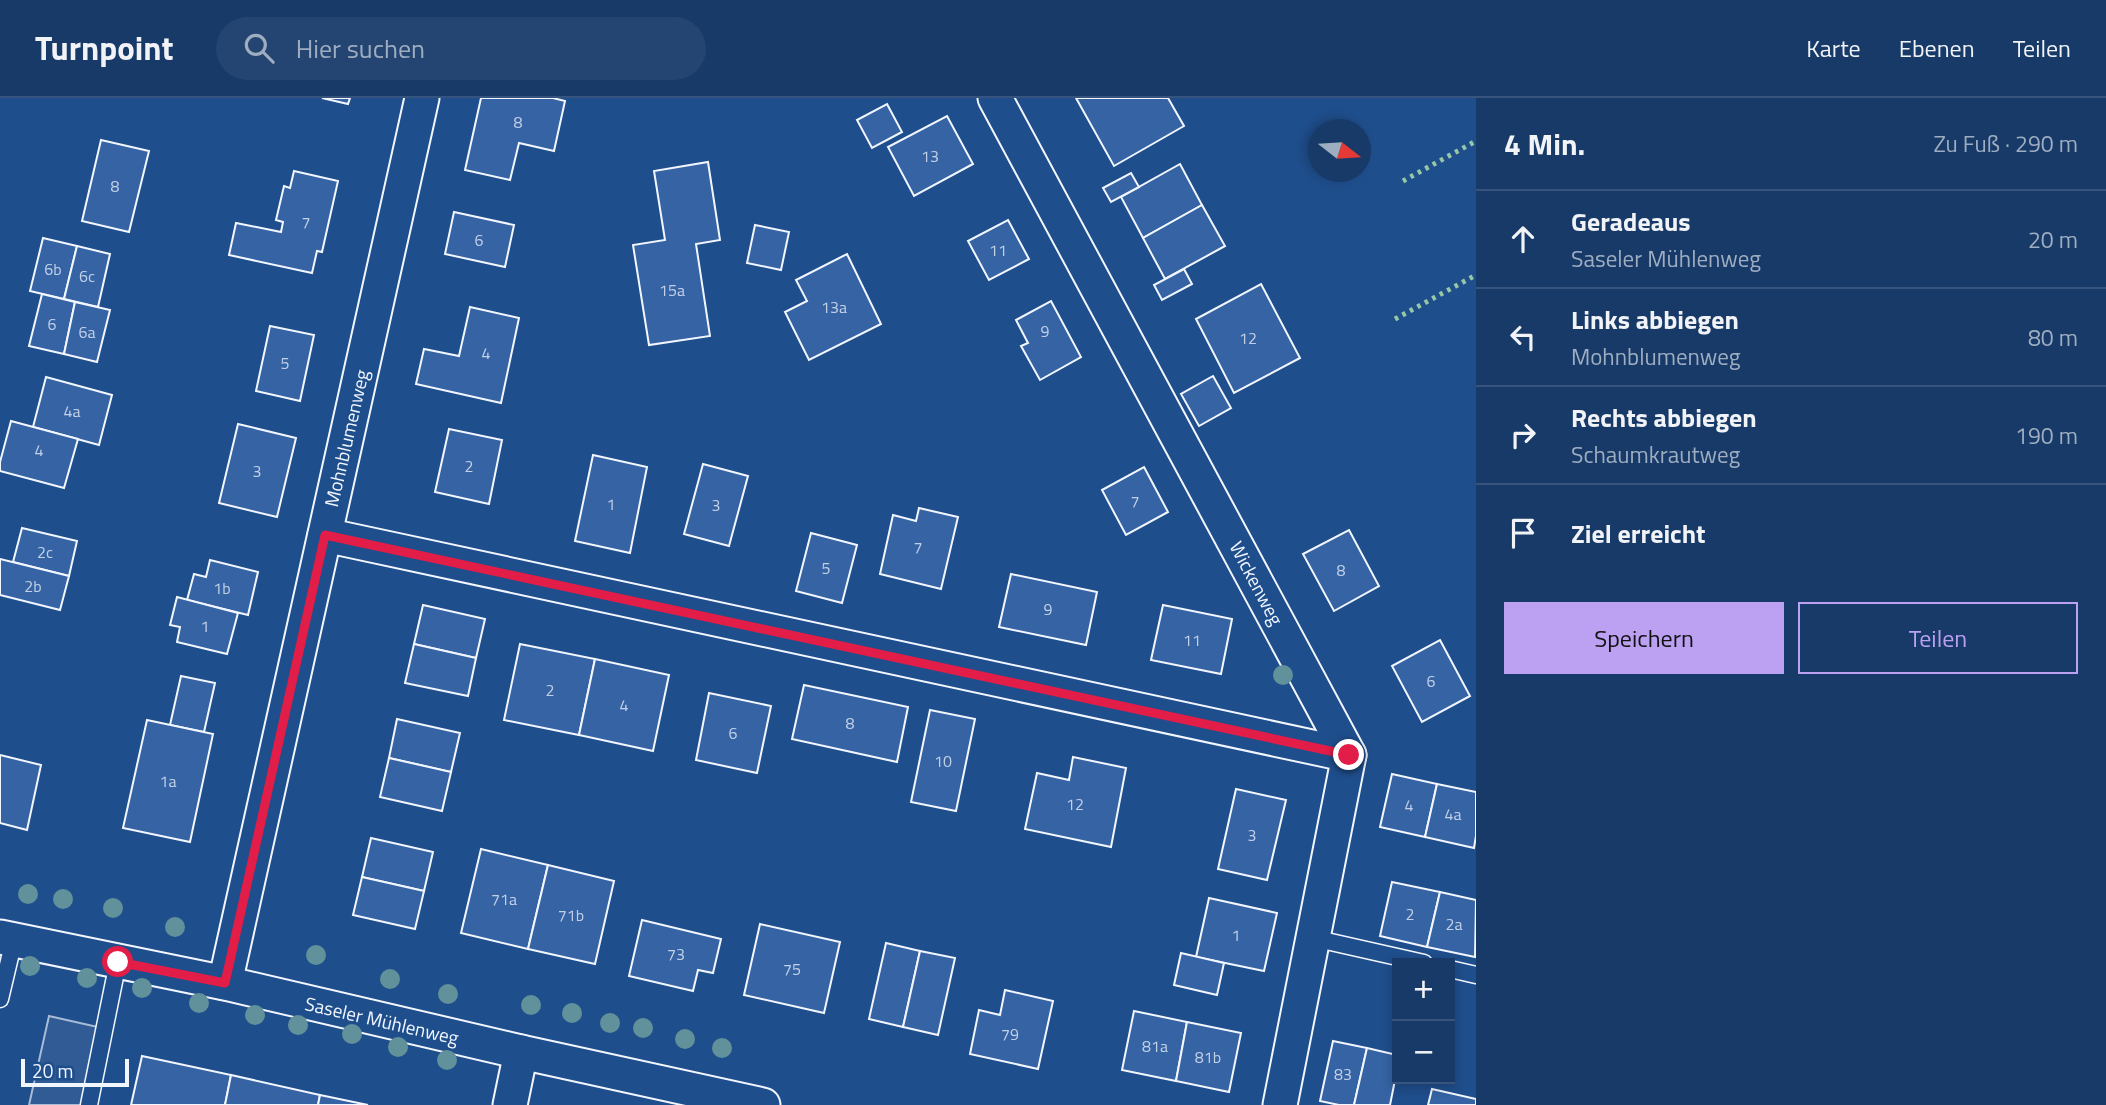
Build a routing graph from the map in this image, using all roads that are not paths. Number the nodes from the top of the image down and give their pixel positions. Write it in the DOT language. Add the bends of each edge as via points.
graph roads {
  1 [pos="422,98"];
  2 [pos="995,98"];
  3 [pos="325,535"];
  4 [pos="1349,755"];
  5 [pos="7,938"];
  6 [pos="1313,938"];
  7 [pos="1402,958"];
  8 [pos="118,962"];
  9 [pos="1455,970"];
  10 [pos="1476,975"];
  11 [pos="225,983"];
  12 [pos="0,999"];
  13 [pos="522,1052"];
  14 [pos="89,1105"];
  15 [pos="510,1105"];
  16 [pos="763,1105"];
  17 [pos="1280,1105"];
  1 -- 3 [label="street, Mohnblumenweg"];
  2 -- 4 [label="street, Wickenweg"];
  3 -- 4 [label="street"];
  3 -- 11 [label="street, Mohnblumenweg"];
  4 -- 6 [label="street"];
  5 -- 8 [label="street, Saseler Mühlenweg"];
  5 -- 12 [label="lane"];
  6 -- 7 [label="lane"];
  6 -- 17 [label="street"];
  8 -- 11 [label="street, Saseler Mühlenweg"];
  8 -- 14 [label="lane"];
  9 -- 10 [label="lane"];
  11 -- 13 [label="street, Saseler Mühlenweg"];
  13 -- 15 [label="street"];
  13 -- 16 [label="street, Saseler Mühlenweg"];
}
